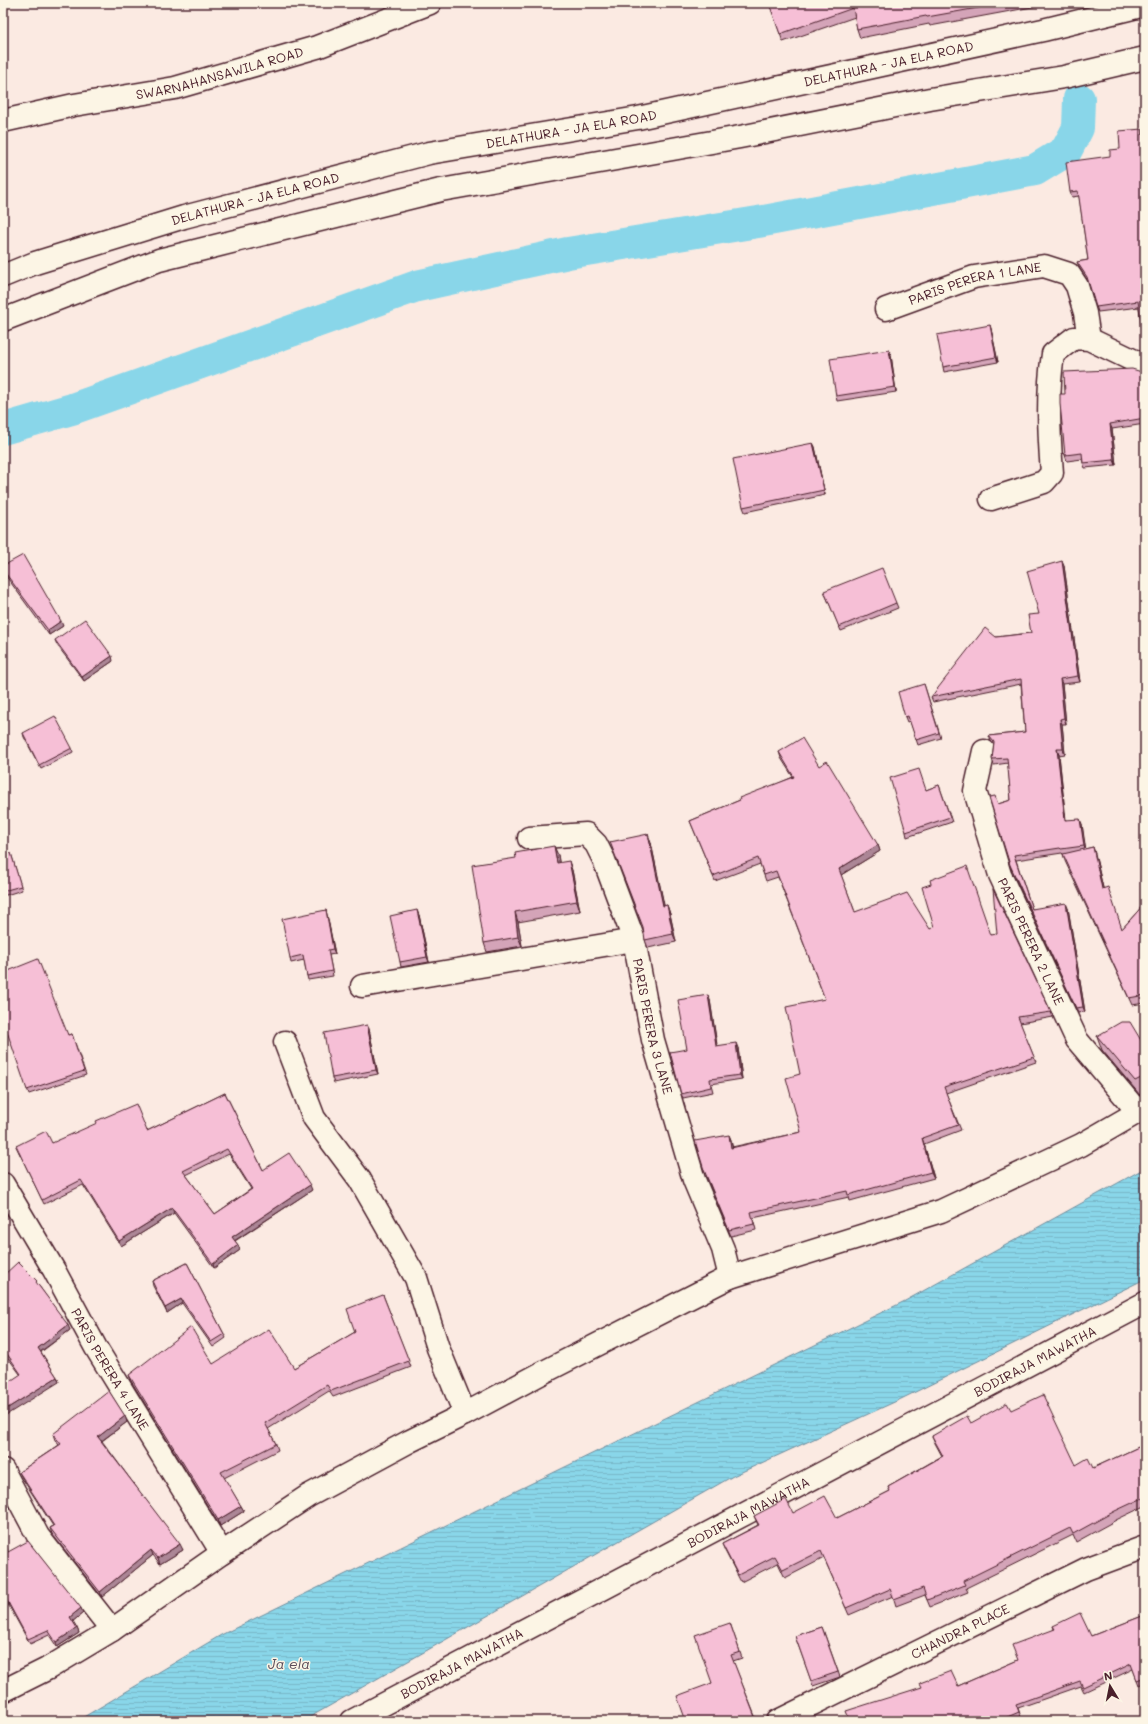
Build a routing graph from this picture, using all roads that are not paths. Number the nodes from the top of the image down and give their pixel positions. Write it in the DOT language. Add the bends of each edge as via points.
graph roads {
  1 [pos="430,3"];
  2 [pos="1145,4"];
  3 [pos="1145,58"];
  4 [pos="3,122"];
  5 [pos="3,276"];
  6 [pos="886,309"];
  7 [pos="3,320"];
  8 [pos="1089,339"];
  9 [pos="1145,366"];
  10 [pos="990,499"];
  11 [pos="984,751"];
  12 [pos="529,838"];
  13 [pos="634,940"];
  14 [pos="362,986"];
  15 [pos="285,1042"];
  16 [pos="1141,1109"];
  17 [pos="3,1184"];
  18 [pos="730,1278"];
  19 [pos="1145,1303"];
  20 [pos="465,1414"];
  21 [pos="3,1470"];
  22 [pos="1145,1547"];
  23 [pos="222,1553"];
  24 [pos="112,1630"];
  25 [pos="3,1692"];
  26 [pos="352,1721"];
  27 [pos="778,1721"];
  1 -- 4 [label="street, SWARNAHANSAWILA ROAD" via="317,47 175,88 74,105"];
  2 -- 5 [label="street, DELATHURA - JA ELA ROAD" via="1035,31 646,116 429,153 184,217 35,263"];
  3 -- 7 [label="street" via="1064,77 930,99 740,137 441,190 159,260"];
  6 -- 8 [label="street, PARIS PERERA 1 LANE" via="974,277 1044,266 1068,274 1077,286"];
  8 -- 9 [label="street"];
  8 -- 10 [label="street" via="1074,338 1053,354 1049,377 1052,473 1044,482"];
  11 -- 16 [label="street, PARIS PERERA 2 LANE" via="975,791 1000,875 1077,1040"];
  12 -- 13 [label="street, PARIS PERERA 3 LANE" via="586,834 596,844 604,860"];
  13 -- 14 [label="street"];
  13 -- 18 [label="street, PARIS PERERA 3 LANE" via="653,1040 694,1180 723,1250"];
  15 -- 20 [label="street" via="314,1118 360,1180 416,1278 438,1348"];
  16 -- 18 [label="street" via="1081,1145 941,1211"];
  17 -- 23 [label="street, PARIS PERERA 4 LANE" via="96,1348"];
  18 -- 20 [label="street"];
  19 -- 26 [label="street, BODIRAJA MAWATHA"];
  20 -- 23 [label="street" via="308,1496"];
  21 -- 24 [label="street" via="38,1536"];
  22 -- 27 [label="street, CHANDRA PLACE" via="1086,1569"];
  23 -- 24 [label="street"];
  24 -- 25 [label="street"];
}
